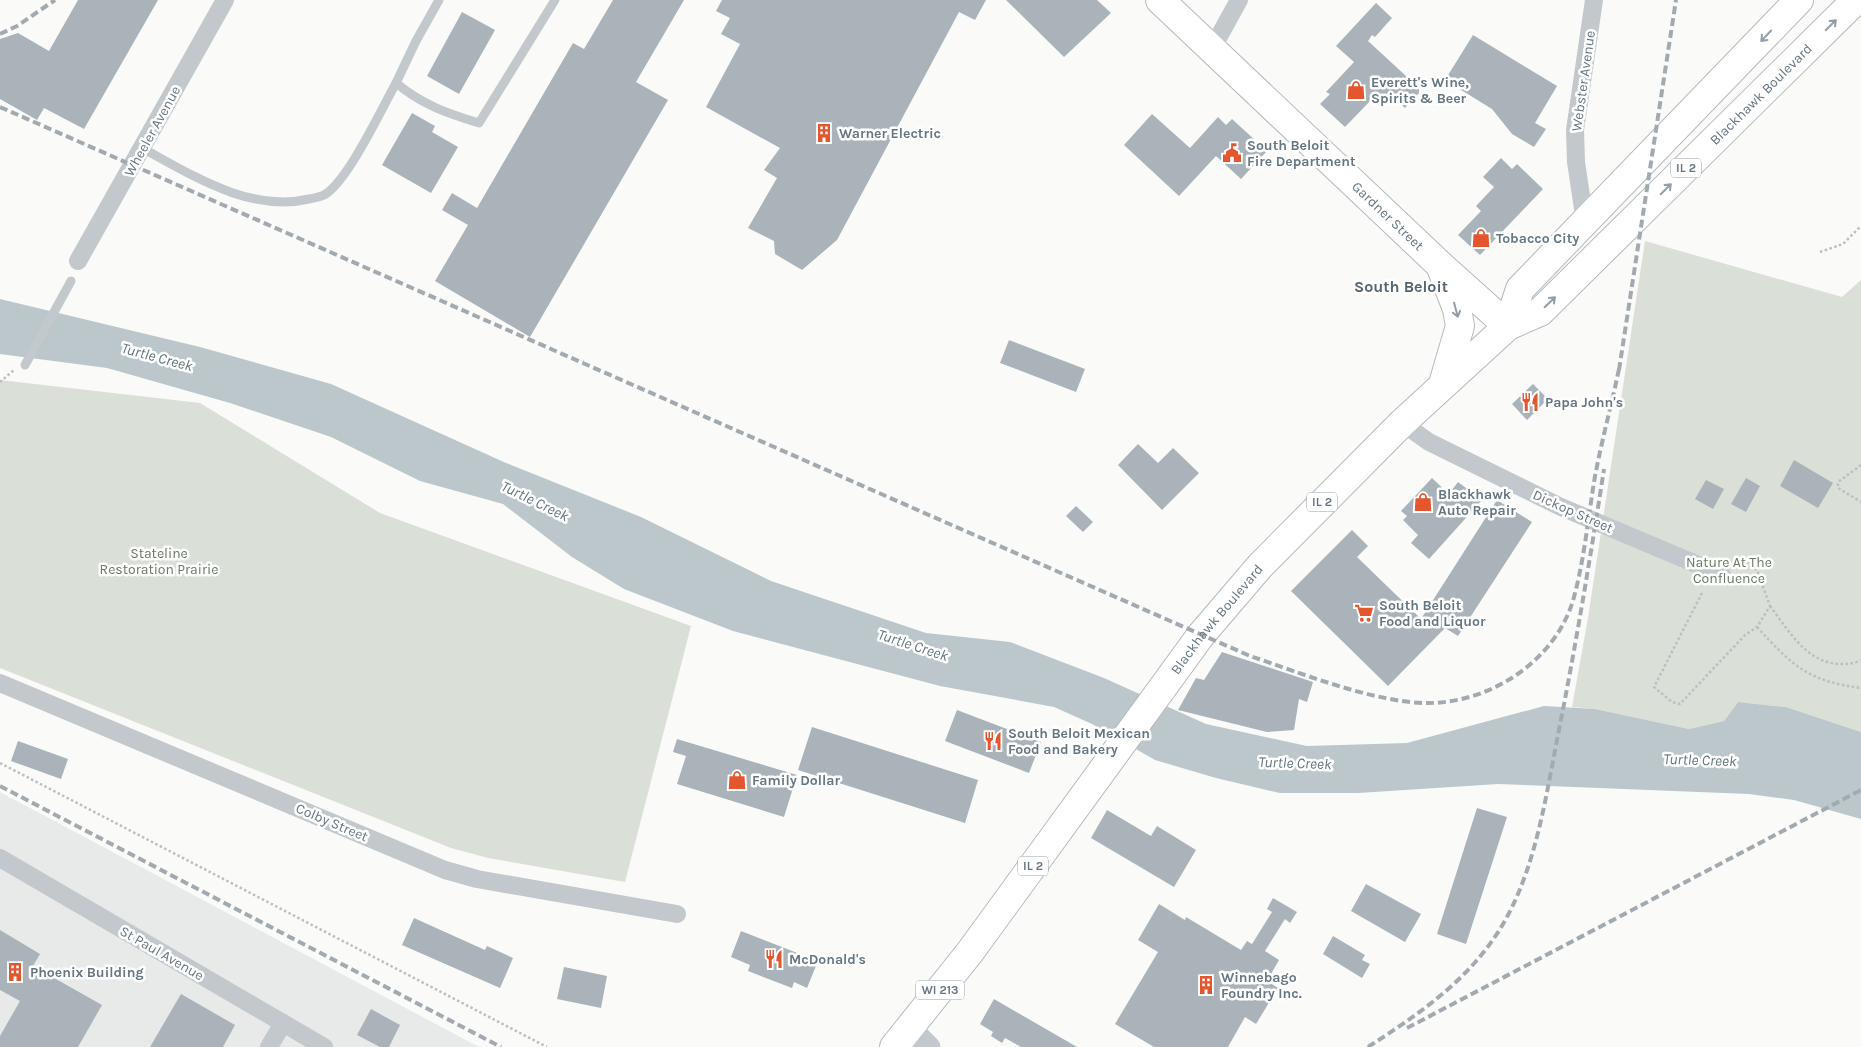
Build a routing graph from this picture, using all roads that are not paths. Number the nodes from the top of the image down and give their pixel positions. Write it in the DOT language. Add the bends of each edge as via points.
graph roads {
  1 [pos="225,0"];
  2 [pos="439,0"];
  3 [pos="555,0"];
  4 [pos="1160,0"];
  5 [pos="1239,0"];
  6 [pos="1594,0"];
  7 [pos="1799,0"];
  8 [pos="1856,0"];
  9 [pos="1212,49"];
  10 [pos="396,83"];
  11 [pos="142,148"];
  12 [pos="1585,222"];
  13 [pos="78,261"];
  14 [pos="1439,264"];
  15 [pos="71,282"];
  16 [pos="1508,326"];
  17 [pos="25,366"];
  18 [pos="1443,385"];
  19 [pos="1402,423"];
  20 [pos="1722,575"];
  21 [pos="0,684"];
  22 [pos="0,858"];
  23 [pos="677,914"];
  24 [pos="970,952"];
  25 [pos="283,1023"];
  26 [pos="902,1037"];
  27 [pos="269,1047"];
  28 [pos="324,1047"];
  29 [pos="930,1047"];
  1 -- 11 [label="street, Wheeler Avenue"];
  2 -- 10 [label="lane"];
  3 -- 10 [label="lane" via="480,123 439,111"];
  4 -- 9 [label="main road, Gardner Street"];
  5 -- 9 [label="street"];
  6 -- 12 [label="street, Webster Avenue" via="1575,130"];
  7 -- 12 [label="main road, Blackhawk Boulevard / IL 2, one-way"];
  16 -- 8 [label="main road, Blackhawk Boulevard / IL 2, one-way" via="1540,312"];
  9 -- 14 [label="main road, Gardner Street"];
  10 -- 11 [label="lane" via="343,177 324,195 291,203 256,200 202,180"];
  11 -- 13 [label="street, Wheeler Avenue"];
  12 -- 16 [label="main road, Blackhawk Boulevard / IL 2" via="1520,289"];
  14 -- 16 [label="main road, Gardner Street"];
  14 -- 18 [label="main road, one-way" via="1457,309 1460,326"];
  15 -- 17 [label="lane"];
  16 -- 18 [label="main road, Blackhawk Boulevard / IL 2"];
  18 -- 19 [label="main road, Blackhawk Boulevard / IL 2"];
  19 -- 20 [label="street, Dickop Street" via="1429,442 1561,508"];
  19 -- 24 [label="main road, Blackhawk Boulevard / IL 2" via="1260,566 1201,635"];
  21 -- 23 [label="street, Colby Street" via="445,870 476,879"];
  22 -- 25 [label="street, St Paul Avenue"];
  24 -- 26 [label="main road, WI 213"];
  25 -- 27 [label="street"];
  25 -- 28 [label="street, St Paul Avenue"];
  26 -- 29 [label="street"];
}
